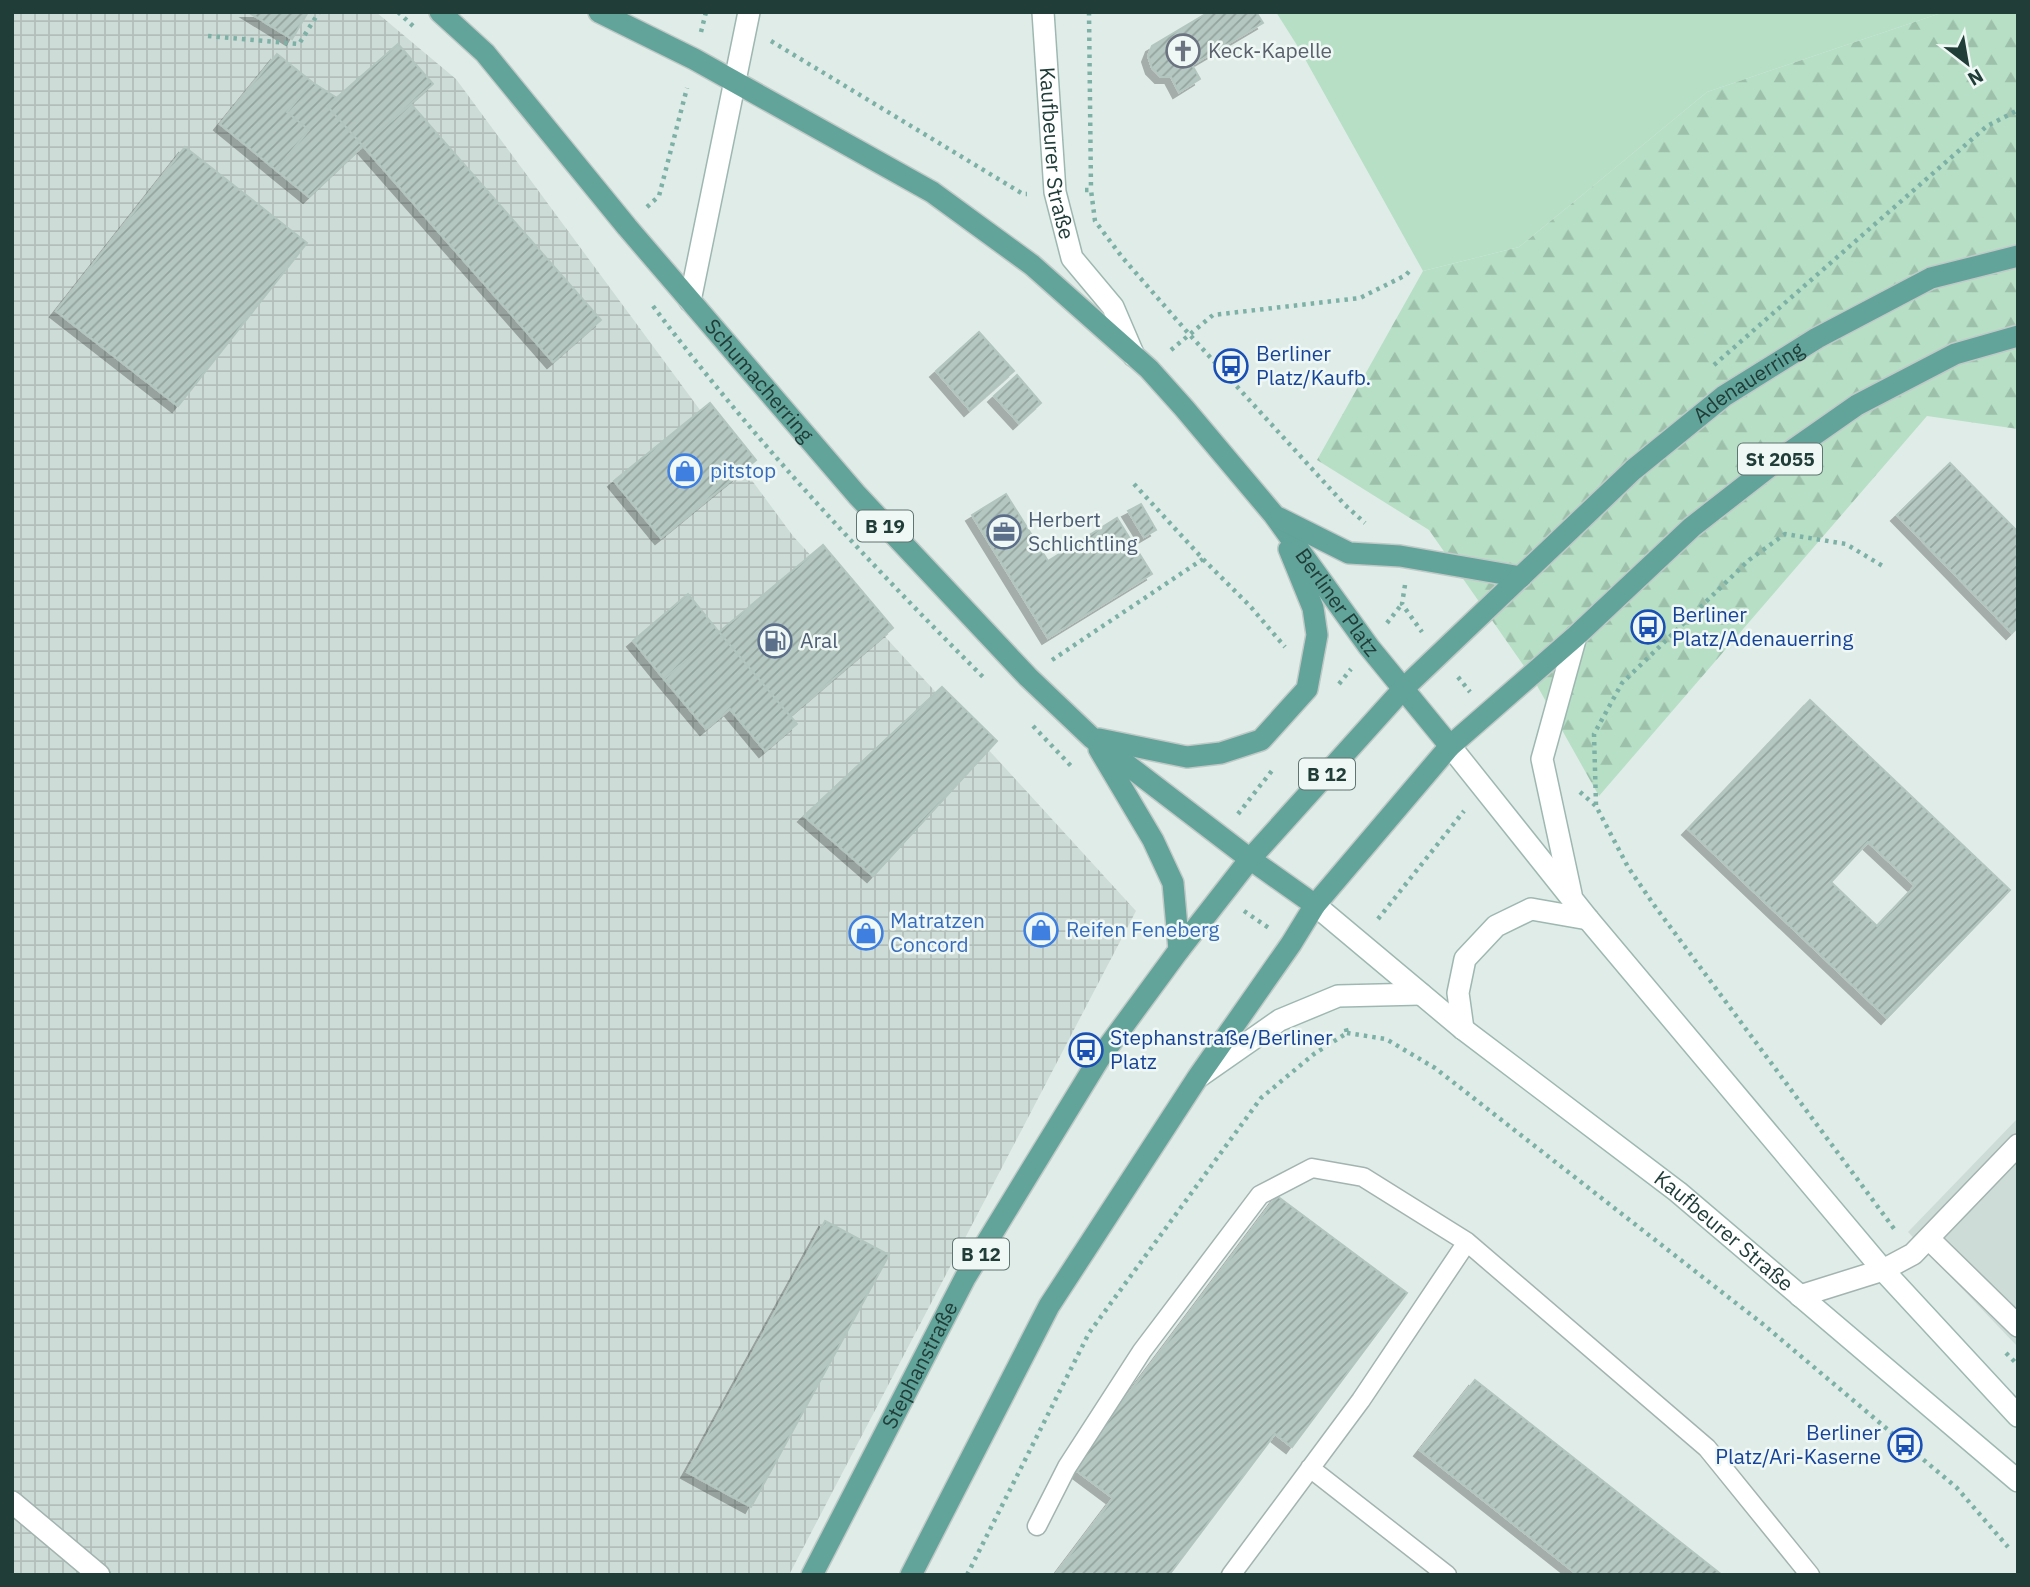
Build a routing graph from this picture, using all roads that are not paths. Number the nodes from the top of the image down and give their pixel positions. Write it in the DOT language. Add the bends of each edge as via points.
graph roads {
  1 [pos="440,12"];
  2 [pos="599,12"];
  3 [pos="748,12"];
  4 [pos="1043,12"];
  5 [pos="736,82"];
  6 [pos="2018,256"];
  7 [pos="690,301"];
  8 [pos="2018,336"];
  9 [pos="1141,362"];
  10 [pos="1275,515"];
  11 [pos="1521,577"];
  12 [pos="1576,636"];
  13 [pos="1404,688"];
  14 [pos="1092,738"];
  15 [pos="1450,746"];
  16 [pos="1250,859"];
  17 [pos="1573,900"];
  18 [pos="1315,905"];
  19 [pos="1588,919"];
  20 [pos="1179,950"];
  21 [pos="1421,994"];
  22 [pos="1463,1029"];
  23 [pos="1198,1077"];
  24 [pos="2018,1145"];
  25 [pos="1929,1239"];
  26 [pos="1467,1242"];
  27 [pos="1883,1270"];
  28 [pos="1800,1296"];
  29 [pos="2018,1326"];
  30 [pos="2018,1416"];
  31 [pos="1310,1468"];
  32 [pos="2018,1481"];
  33 [pos="12,1502"];
  34 [pos="1037,1525"];
  35 [pos="99,1575"];
  36 [pos="812,1575"];
  37 [pos="911,1575"];
  38 [pos="1231,1575"];
  39 [pos="1447,1575"];
  40 [pos="1810,1575"];
  1 -- 7 [label="main road, Schumacherring" via="485,53"];
  2 -- 5 [label="main road"];
  3 -- 5 [label="main road"];
  4 -- 9 [label="main road, Kaufbeurer Straße" via="1055,192 1068,244 1072,258 1113,307"];
  5 -- 7 [label="main road"];
  5 -- 9 [label="main road" via="932,192 1032,265"];
  6 -- 11 [label="main road, Adenauerring" via="1931,278 1817,338 1724,396 1633,470"];
  7 -- 14 [label="main road, Schumacherring / B 19" via="963,611"];
  8 -- 12 [label="main road, St 2055" via="1955,354 1857,405 1692,527"];
  9 -- 10 [label="main road"];
  10 -- 11 [label="main road" via="1349,553 1400,556"];
  10 -- 13 [label="main road, Berliner Platz" via="1369,647"];
  10 -- 14 [label="main road" via="1313,608 1317,635 1307,689 1261,740 1221,753 1187,757"];
  11 -- 13 [label="main road"];
  12 -- 15 [label="main road"];
  12 -- 17 [label="main road" via="1542,758"];
  13 -- 15 [label="main road, Berliner Platz"];
  13 -- 16 [label="main road, B 12"];
  14 -- 16 [label="main road, B 19"];
  14 -- 20 [label="main road" via="1153,840 1173,883"];
  15 -- 17 [label="main road, Berliner Platz"];
  15 -- 18 [label="main road"];
  16 -- 18 [label="main road, B 19"];
  16 -- 20 [label="main road, B 12"];
  17 -- 19 [label="main road"];
  18 -- 21 [label="main road, B 19"];
  18 -- 23 [label="main road"];
  19 -- 22 [label="main road" via="1531,909 1496,926 1465,959 1458,993"];
  19 -- 27 [label="main road"];
  20 -- 36 [label="main road, Stephanstraße / B 12" via="1099,1059 965,1278"];
  21 -- 22 [label="main road, Kaufbeurer Straße / B 19"];
  21 -- 23 [label="main road" via="1338,996 1280,1020"];
  22 -- 28 [label="main road, Kaufbeurer Straße / B 19" via="1678,1192"];
  23 -- 37 [label="main road" via="1049,1306"];
  24 -- 25 [label="main road"];
  25 -- 27 [label="main road"];
  25 -- 29 [label="main road"];
  26 -- 31 [label="lane"];
  26 -- 34 [label="lane" via="1363,1177 1312,1168 1260,1195 1142,1351 1067,1467"];
  26 -- 40 [label="lane" via="1707,1448"];
  27 -- 28 [label="main road"];
  27 -- 30 [label="main road"];
  28 -- 32 [label="main road, Kaufbeurer Straße / B 19"];
  31 -- 38 [label="lane"];
  31 -- 39 [label="lane"];
  33 -- 35 [label="main road"];
}
